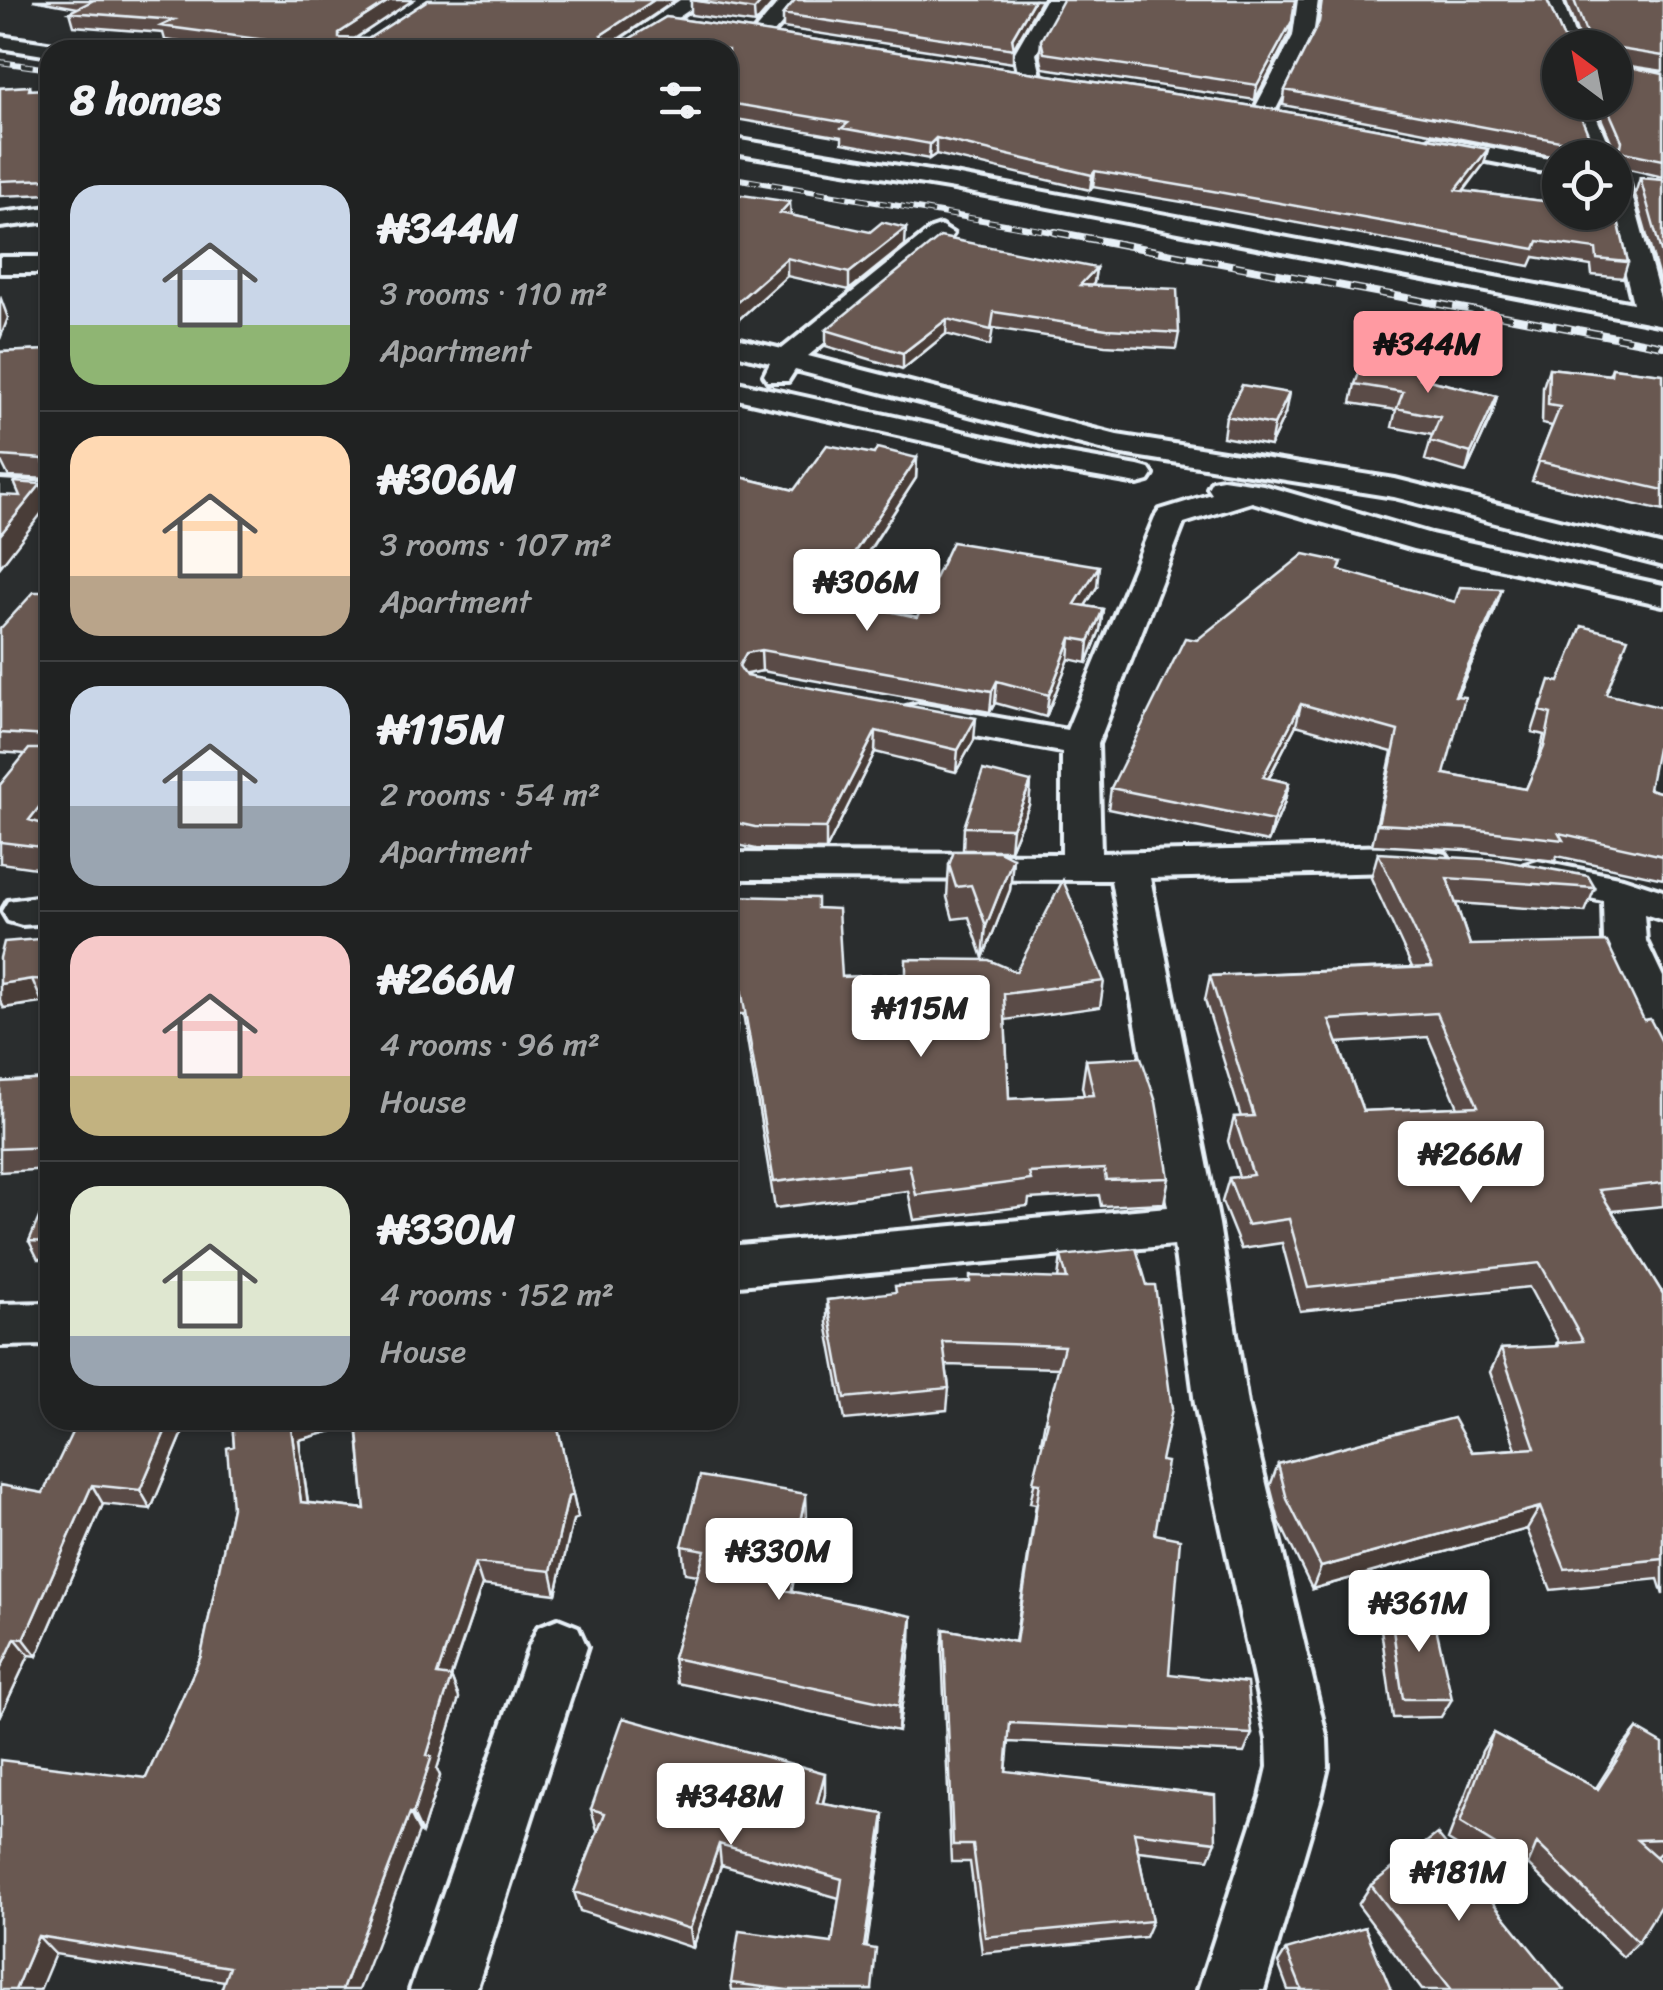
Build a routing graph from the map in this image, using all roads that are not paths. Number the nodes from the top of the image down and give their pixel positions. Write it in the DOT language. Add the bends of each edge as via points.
graph roads {
  1 [pos="694,0"];
  2 [pos="792,0"];
  3 [pos="1055,0"];
  4 [pos="1308,0"];
  5 [pos="1552,0"];
  6 [pos="667,21"];
  7 [pos="704,27"];
  8 [pos="1563,30"];
  9 [pos="760,37"];
  10 [pos="630,40"];
  11 [pos="0,42"];
  12 [pos="40,48"];
  13 [pos="1030,76"];
  14 [pos="1263,113"];
  15 [pos="1412,140"];
  16 [pos="738,147"];
  17 [pos="1542,165"];
  18 [pos="1632,181"];
  19 [pos="1648,184"];
  20 [pos="40,215"];
  21 [pos="0,220"];
  22 [pos="1630,230"];
  23 [pos="940,234"];
  24 [pos="0,265"];
  25 [pos="40,265"];
  26 [pos="1656,316"];
  27 [pos="738,346"];
  28 [pos="788,359"];
  29 [pos="738,394"];
  30 [pos="765,397"];
  31 [pos="1153,486"];
  32 [pos="0,489"];
  33 [pos="40,491"];
  34 [pos="1663,556"];
  35 [pos="1663,595"];
  36 [pos="892,710"];
  37 [pos="1080,744"];
  38 [pos="738,866"];
  39 [pos="1105,866"];
  40 [pos="1623,892"];
  41 [pos="1663,906"];
  42 [pos="1663,1022"];
  43 [pos="1195,1224"];
  44 [pos="738,1265"];
  45 [pos="558,1647"];
  46 [pos="443,1990"];
  47 [pos="1231,1990"];
  1 -- 6 [label="street"];
  2 -- 9 [label="street"];
  3 -- 13 [label="street" via="1025,54"];
  4 -- 14 [label="street" via="1303,36"];
  5 -- 8 [label="street"];
  6 -- 7 [label="street"];
  6 -- 10 [label="street"];
  11 -- 12 [label="street"];
  15 -- 17 [label="street"];
  16 -- 26 [label="street"];
  18 -- 19 [label="street"];
  20 -- 21 [label="street"];
  22 -- 26 [label="street"];
  23 -- 28 [label="street"];
  24 -- 25 [label="street"];
  27 -- 28 [label="street"];
  28 -- 30 [label="street"];
  28 -- 31 [label="street"];
  29 -- 30 [label="street"];
  30 -- 31 [label="street" via="1108,470"];
  31 -- 34 [label="street" via="1395,488"];
  31 -- 35 [label="street" via="1252,492 1424,542"];
  31 -- 37 [label="street"];
  32 -- 33 [label="street"];
  36 -- 37 [label="street"];
  37 -- 39 [label="street"];
  38 -- 39 [label="street"];
  39 -- 40 [label="street" via="1395,859 1534,873"];
  39 -- 43 [label="street"];
  40 -- 41 [label="street"];
  40 -- 42 [label="street" via="1625,940"];
  43 -- 44 [label="street"];
  43 -- 47 [label="street" via="1221,1404 1298,1740 1291,1797"];
  45 -- 46 [label="street"];
}
